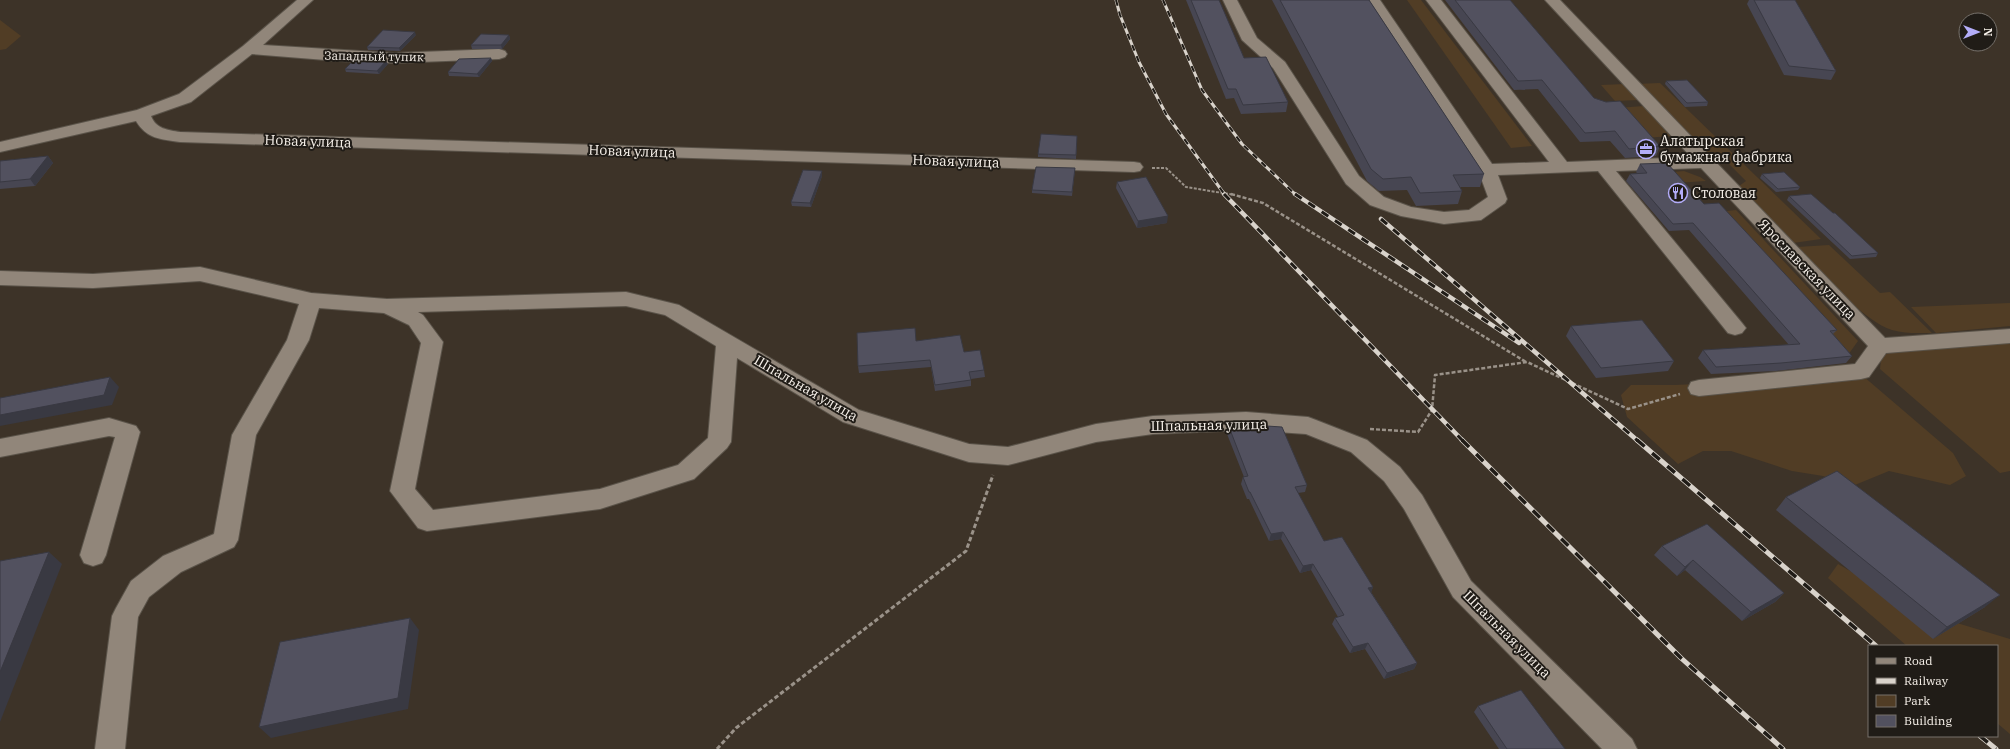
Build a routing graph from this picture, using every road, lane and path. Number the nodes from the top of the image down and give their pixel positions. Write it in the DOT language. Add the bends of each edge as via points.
graph roads {
  1 [pos="306,0"];
  2 [pos="1230,0"];
  3 [pos="1373,0"];
  4 [pos="1433,0"];
  5 [pos="1552,0"];
  6 [pos="249,49"];
  7 [pos="499,54"];
  8 [pos="1647,102"];
  9 [pos="1624,103"];
  10 [pos="142,114"];
  11 [pos="0,147"];
  12 [pos="1705,162"];
  13 [pos="1134,167"];
  14 [pos="1604,167"];
  15 [pos="1563,168"];
  16 [pos="1487,170"];
  17 [pos="0,278"];
  18 [pos="311,300"];
  19 [pos="387,306"];
  20 [pos="1735,328"];
  21 [pos="2010,336"];
  22 [pos="727,343"];
  23 [pos="1880,346"];
  24 [pos="1527,362"];
  25 [pos="1698,388"];
  26 [pos="1363,429"];
  27 [pos="0,448"];
  28 [pos="1008,456"];
  29 [pos="94,555"];
  30 [pos="110,749"];
  31 [pos="717,749"];
  32 [pos="1622,749"];
  1 -- 6 [label="street"];
  2 -- 16 [label="street" via="1250,40 1278,65 1352,180 1377,201 1408,212 1444,218 1474,216 1498,200"];
  3 -- 16 [label="street"];
  4 -- 15 [label="street"];
  5 -- 8 [label="street, Ярославская улица"];
  6 -- 7 [label="street, Западный тупик" via="393,58"];
  6 -- 10 [label="street" via="185,98"];
  8 -- 9 [label="street"];
  8 -- 12 [label="street, Ярославская улица"];
  10 -- 11 [label="street"];
  10 -- 13 [label="street, Новая улица" via="145,126 158,134 180,137"];
  12 -- 14 [label="street"];
  12 -- 23 [label="street, Ярославская улица"];
  13 -- 24 [label="path" via="1166,168 1186,187 1222,192 1263,203"];
  14 -- 15 [label="street"];
  14 -- 20 [label="street"];
  15 -- 16 [label="street"];
  17 -- 18 [label="street, Шпальная улица" via="93,281 200,274"];
  18 -- 19 [label="street, Шпальная улица"];
  18 -- 30 [label="street" via="298,340 244,435 225,540 172,564 140,589 125,616"];
  19 -- 22 [label="street, Шпальная улица" via="626,299 672,310"];
  19 -- 22 [label="street" via="416,320 432,342 402,491 427,522 600,499 686,472 719,442"];
  21 -- 23 [label="street"];
  22 -- 28 [label="street, Шпальная улица" via="851,416 969,453"];
  23 -- 25 [label="street" via="1861,371"];
  24 -- 25 [label="path" via="1628,408"];
  24 -- 26 [label="path" via="1435,375 1432,410 1418,432"];
  27 -- 29 [label="street" via="108,427 128,432"];
  28 -- 31 [label="path" via="991,478 966,551 736,728"];
  28 -- 32 [label="street, Шпальная улица" via="1096,433 1153,425 1246,421 1308,426 1359,446 1392,474 1409,496 1462,589"];
}
